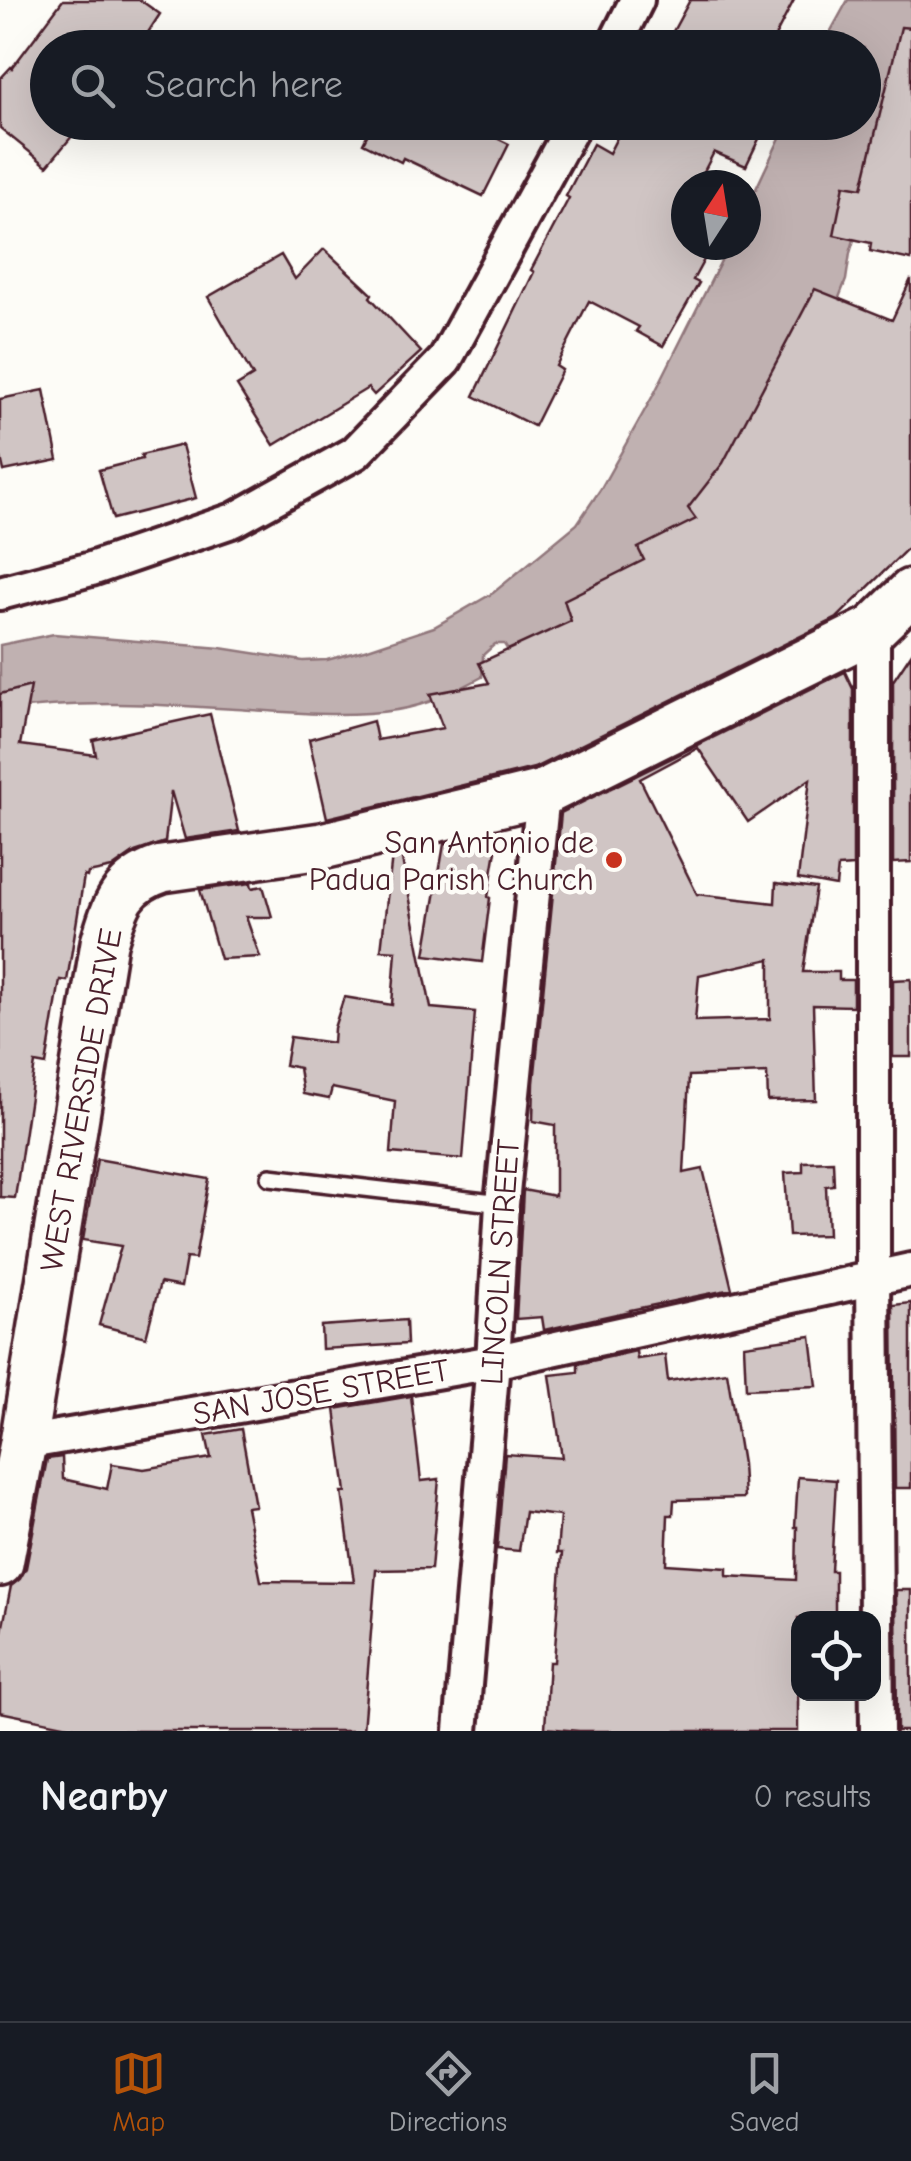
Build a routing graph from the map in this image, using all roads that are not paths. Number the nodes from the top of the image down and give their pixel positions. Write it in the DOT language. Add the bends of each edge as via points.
graph roads {
  1 [pos="637,0"];
  2 [pos="622,30"];
  3 [pos="565,140"];
  4 [pos="911,592"];
  5 [pos="0,593"];
  6 [pos="873,629"];
  7 [pos="543,792"];
  8 [pos="270,1177"];
  9 [pos="502,1204"];
  10 [pos="911,1270"];
  11 [pos="873,1277"];
  12 [pos="493,1362"];
  13 [pos="23,1443"];
  14 [pos="0,1563"];
  15 [pos="461,1731"];
  16 [pos="877,1731"];
  1 -- 2 [label="street"];
  3 -- 5 [label="street" via="445,360 355,453 234,520"];
  4 -- 6 [label="street, WEST RIVERSIDE DRIVE"];
  6 -- 7 [label="street, WEST RIVERSIDE DRIVE"];
  6 -- 11 [label="street"];
  7 -- 9 [label="street, LINCOLN STREET"];
  7 -- 13 [label="street, WEST RIVERSIDE DRIVE" via="322,846 162,870 123,893 104,943"];
  8 -- 9 [label="lane"];
  9 -- 12 [label="street, LINCOLN STREET"];
  10 -- 11 [label="street, SAN JOSE STREET"];
  11 -- 12 [label="street, SAN JOSE STREET"];
  11 -- 16 [label="street"];
  12 -- 13 [label="street, SAN JOSE STREET"];
  12 -- 15 [label="street, LINCOLN STREET"];
  13 -- 14 [label="street, WEST RIVERSIDE DRIVE"];
}
